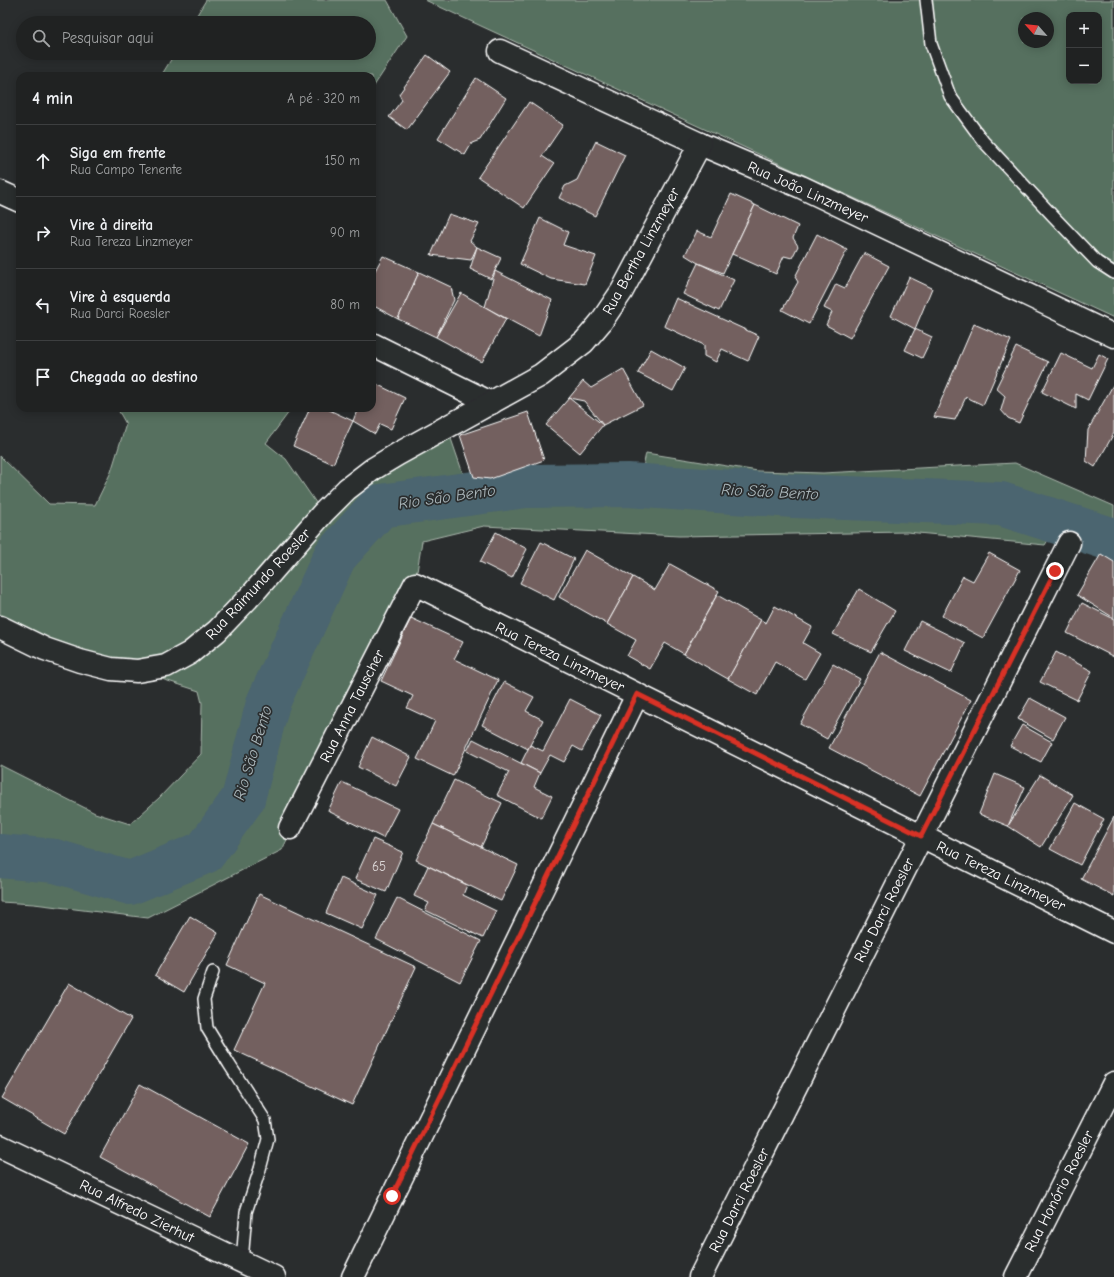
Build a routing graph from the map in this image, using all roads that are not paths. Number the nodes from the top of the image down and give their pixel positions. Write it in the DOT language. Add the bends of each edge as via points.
graph roads {
  1 [pos="926,0"];
  2 [pos="500,51"];
  3 [pos="700,144"];
  4 [pos="0,192"];
  5 [pos="16,199"];
  6 [pos="1114,272"];
  7 [pos="1114,336"];
  8 [pos="376,346"];
  9 [pos="491,403"];
  10 [pos="1069,544"];
  11 [pos="415,584"];
  12 [pos="0,627"];
  13 [pos="637,694"];
  14 [pos="290,828"];
  15 [pos="921,836"];
  16 [pos="1114,932"];
  17 [pos="213,972"];
  18 [pos="1114,1083"];
  19 [pos="0,1146"];
  20 [pos="242,1262"];
  21 [pos="274,1277"];
  22 [pos="353,1277"];
  23 [pos="700,1277"];
  24 [pos="1016,1277"];
  1 -- 6 [label="lane" via="931,44 950,96 984,141 1053,216 1098,262"];
  2 -- 3 [label="street, Rua João Linzmeyer"];
  3 -- 7 [label="street, Rua João Linzmeyer" via="801,187"];
  3 -- 9 [label="street, Rua Bertha Linzmeyer" via="622,291 601,322 584,342 563,359 541,375"];
  4 -- 5 [label="street"];
  8 -- 9 [label="street"];
  9 -- 12 [label="street, Rua Raimundo Roesler" via="398,454 346,489 217,631 190,653 166,666 137,671 112,669 45,649"];
  10 -- 15 [label="street, Rua Darci Roesler"];
  11 -- 13 [label="street, Rua Tereza Linzmeyer"];
  11 -- 14 [label="street, Rua Anna Tauscher"];
  13 -- 15 [label="street, Rua Tereza Linzmeyer"];
  13 -- 22 [label="street"];
  15 -- 16 [label="street, Rua Tereza Linzmeyer"];
  15 -- 23 [label="street, Rua Darci Roesler"];
  17 -- 20 [label="lane" via="204,999 207,1028 265,1120 268,1139 246,1212"];
  18 -- 24 [label="street, Rua Honório Roesler"];
  19 -- 20 [label="street, Rua Alfredo Zierhut"];
  20 -- 21 [label="street, Rua Alfredo Zierhut"];
}
